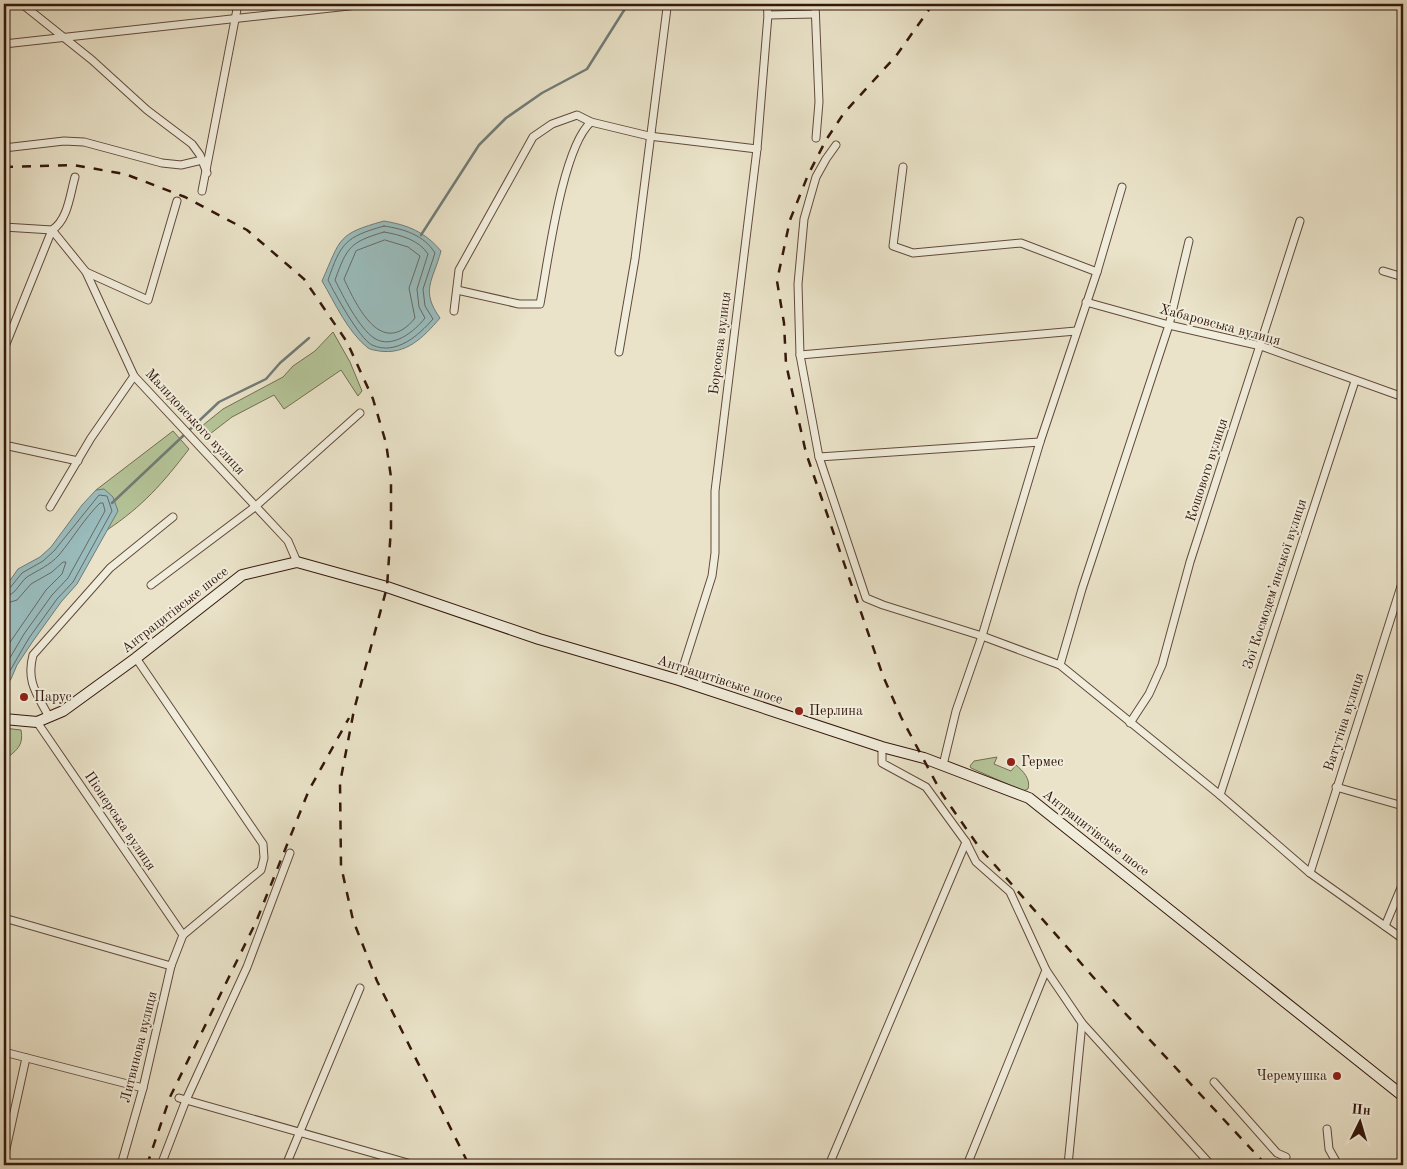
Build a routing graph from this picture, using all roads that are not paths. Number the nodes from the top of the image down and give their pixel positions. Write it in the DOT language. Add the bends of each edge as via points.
graph roads {
  1 [pos="22,4"];
  2 [pos="238,4"];
  3 [pos="367,4"];
  4 [pos="767,4"];
  5 [pos="815,4"];
  6 [pos="667,8"];
  7 [pos="815,14"];
  8 [pos="768,15"];
  9 [pos="236,18"];
  10 [pos="62,38"];
  11 [pos="4,44"];
  12 [pos="591,122"];
  13 [pos="649,136"];
  14 [pos="816,138"];
  15 [pos="836,145"];
  16 [pos="4,148"];
  17 [pos="756,149"];
  18 [pos="202,160"];
  19 [pos="903,167"];
  20 [pos="207,173"];
  21 [pos="75,177"];
  22 [pos="1122,187"];
  23 [pos="202,190"];
  24 [pos="176,201"];
  25 [pos="1300,221"];
  26 [pos="4,226"];
  27 [pos="52,230"];
  28 [pos="1189,241"];
  29 [pos="1383,271"];
  30 [pos="86,272"];
  31 [pos="1097,272"];
  32 [pos="1403,277"];
  33 [pos="457,290"];
  34 [pos="1086,302"];
  35 [pos="454,311"];
  36 [pos="1168,324"];
  37 [pos="1076,331"];
  38 [pos="1261,346"];
  39 [pos="4,349"];
  40 [pos="619,352"];
  41 [pos="800,355"];
  42 [pos="134,376"];
  43 [pos="1355,381"];
  44 [pos="1403,397"];
  45 [pos="360,413"];
  46 [pos="1040,442"];
  47 [pos="4,444"];
  48 [pos="819,457"];
  49 [pos="78,461"];
  50 [pos="256,506"];
  51 [pos="50,507"];
  52 [pos="173,518"];
  53 [pos="297,562"];
  54 [pos="1403,580"];
  55 [pos="151,585"];
  56 [pos="982,636"];
  57 [pos="136,658"];
  58 [pos="1060,666"];
  59 [pos="679,680"];
  60 [pos="48,717"];
  61 [pos="4,719"];
  62 [pos="37,722"];
  63 [pos="1130,723"];
  64 [pos="882,747"];
  65 [pos="943,765"];
  66 [pos="1336,787"];
  67 [pos="1220,795"];
  68 [pos="1403,806"];
  69 [pos="966,842"];
  70 [pos="290,853"];
  71 [pos="1310,873"];
  72 [pos="1403,883"];
  73 [pos="4,918"];
  74 [pos="1385,926"];
  75 [pos="183,935"];
  76 [pos="1403,939"];
  77 [pos="171,966"];
  78 [pos="1046,970"];
  79 [pos="360,988"];
  80 [pos="1082,1022"];
  81 [pos="4,1052"];
  82 [pos="26,1058"];
  83 [pos="1214,1082"];
  84 [pos="142,1088"];
  85 [pos="1403,1096"];
  86 [pos="182,1099"];
  87 [pos="1328,1129"];
  88 [pos="301,1134"];
  89 [pos="1286,1157"];
  90 [pos="4,1158"];
  91 [pos="121,1165"];
  92 [pos="161,1165"];
  93 [pos="286,1165"];
  94 [pos="415,1165"];
  95 [pos="829,1165"];
  96 [pos="967,1165"];
  97 [pos="1068,1165"];
  98 [pos="1211,1165"];
  99 [pos="1338,1165"];
  1 -- 10 [label="street"];
  2 -- 9 [label="street"];
  3 -- 9 [label="street"];
  4 -- 8 [label="street, Борсоєва вулиця"];
  5 -- 7 [label="street"];
  6 -- 13 [label="street"];
  7 -- 8 [label="street"];
  7 -- 14 [label="street" via="819,102"];
  8 -- 17 [label="street, Борсоєва вулиця"];
  9 -- 10 [label="street"];
  9 -- 20 [label="street"];
  10 -- 11 [label="street"];
  10 -- 18 [label="street" via="192,144"];
  12 -- 13 [label="street"];
  12 -- 33 [label="street" via="577,115 552,124 533,137 462,263"];
  12 -- 33 [label="street" via="584,129 568,164 540,304 519,304"];
  13 -- 17 [label="street"];
  13 -- 40 [label="street" via="635,259"];
  15 -- 41 [label="street" via="816,177 804,219 798,284"];
  16 -- 18 [label="street" via="84,142 162,163 181,165"];
  17 -- 59 [label="street, Борсоєва вулиця" via="715,491 712,576"];
  18 -- 20 [label="street"];
  19 -- 31 [label="street" via="893,246 913,253 1021,243"];
  20 -- 23 [label="street"];
  21 -- 27 [label="street" via="64,216"];
  22 -- 31 [label="street"];
  24 -- 30 [label="street" via="148,300"];
  25 -- 38 [label="street, Кошового вулиця"];
  26 -- 27 [label="street"];
  27 -- 30 [label="street, Малидовського вулиця"];
  27 -- 39 [label="street"];
  28 -- 36 [label="street"];
  29 -- 32 [label="street"];
  30 -- 42 [label="street, Малидовського вулиця"];
  31 -- 34 [label="street"];
  33 -- 35 [label="street"];
  34 -- 36 [label="street, Хабаровська вулиця"];
  34 -- 37 [label="street"];
  36 -- 38 [label="street, Хабаровська вулиця"];
  36 -- 58 [label="street" via="1082,588"];
  37 -- 41 [label="street"];
  37 -- 46 [label="street"];
  38 -- 43 [label="street, Хабаровська вулиця"];
  38 -- 63 [label="street, Кошового вулиця" via="1190,562 1162,665 1149,694"];
  41 -- 48 [label="street"];
  42 -- 49 [label="street"];
  42 -- 50 [label="street, Малидовського вулиця"];
  43 -- 44 [label="street, Хабаровська вулиця"];
  43 -- 67 [label="street, Зої Космодем’янської вулиця"];
  45 -- 50 [label="street"];
  46 -- 48 [label="street"];
  46 -- 56 [label="street"];
  47 -- 49 [label="street"];
  48 -- 56 [label="street" via="866,598"];
  49 -- 51 [label="street"];
  50 -- 53 [label="street, Малидовського вулиця" via="288,541"];
  50 -- 55 [label="street"];
  52 -- 60 [label="street" via="110,568 33,655 29,670 32,684"];
  53 -- 57 [label="main road, Антрацитівське шосе" via="242,575"];
  53 -- 59 [label="main road, Антрацитівське шосе" via="387,587 539,639"];
  54 -- 66 [label="street, Ватутіна вулиця"];
  56 -- 58 [label="street"];
  56 -- 65 [label="street" via="956,711"];
  57 -- 60 [label="main road, Антрацитівське шосе" via="63,711"];
  57 -- 75 [label="street" via="263,844 264,858 260,870"];
  58 -- 63 [label="street"];
  59 -- 64 [label="main road, Антрацитівське шосе"];
  60 -- 62 [label="main road, Антрацитівське шосе"];
  61 -- 62 [label="main road"];
  62 -- 75 [label="street, Піонерська вулиця"];
  63 -- 67 [label="street"];
  64 -- 65 [label="main road, Антрацитівське шосе"];
  64 -- 69 [label="street" via="882,762 926,787"];
  65 -- 85 [label="main road, Антрацитівське шосе" via="1029,798 1043,808"];
  66 -- 68 [label="street"];
  66 -- 71 [label="street, Ватутіна вулиця"];
  67 -- 71 [label="street"];
  69 -- 78 [label="street" via="976,862 1010,892"];
  69 -- 95 [label="street"];
  70 -- 86 [label="street" via="247,967"];
  71 -- 74 [label="street"];
  72 -- 74 [label="street"];
  73 -- 77 [label="street"];
  74 -- 76 [label="street"];
  75 -- 77 [label="street, Литвинова вулиця"];
  77 -- 84 [label="street, Литвинова вулиця"];
  78 -- 80 [label="street"];
  78 -- 96 [label="street"];
  79 -- 88 [label="street"];
  80 -- 97 [label="street"];
  80 -- 98 [label="street"];
  81 -- 82 [label="street"];
  82 -- 84 [label="street"];
  82 -- 90 [label="street"];
  83 -- 89 [label="street" via="1277,1153"];
  84 -- 91 [label="street, Литвинова вулиця"];
  86 -- 88 [label="street"];
  86 -- 92 [label="street"];
  87 -- 99 [label="street" via="1329,1149"];
  88 -- 93 [label="street"];
  88 -- 94 [label="street"];
}
